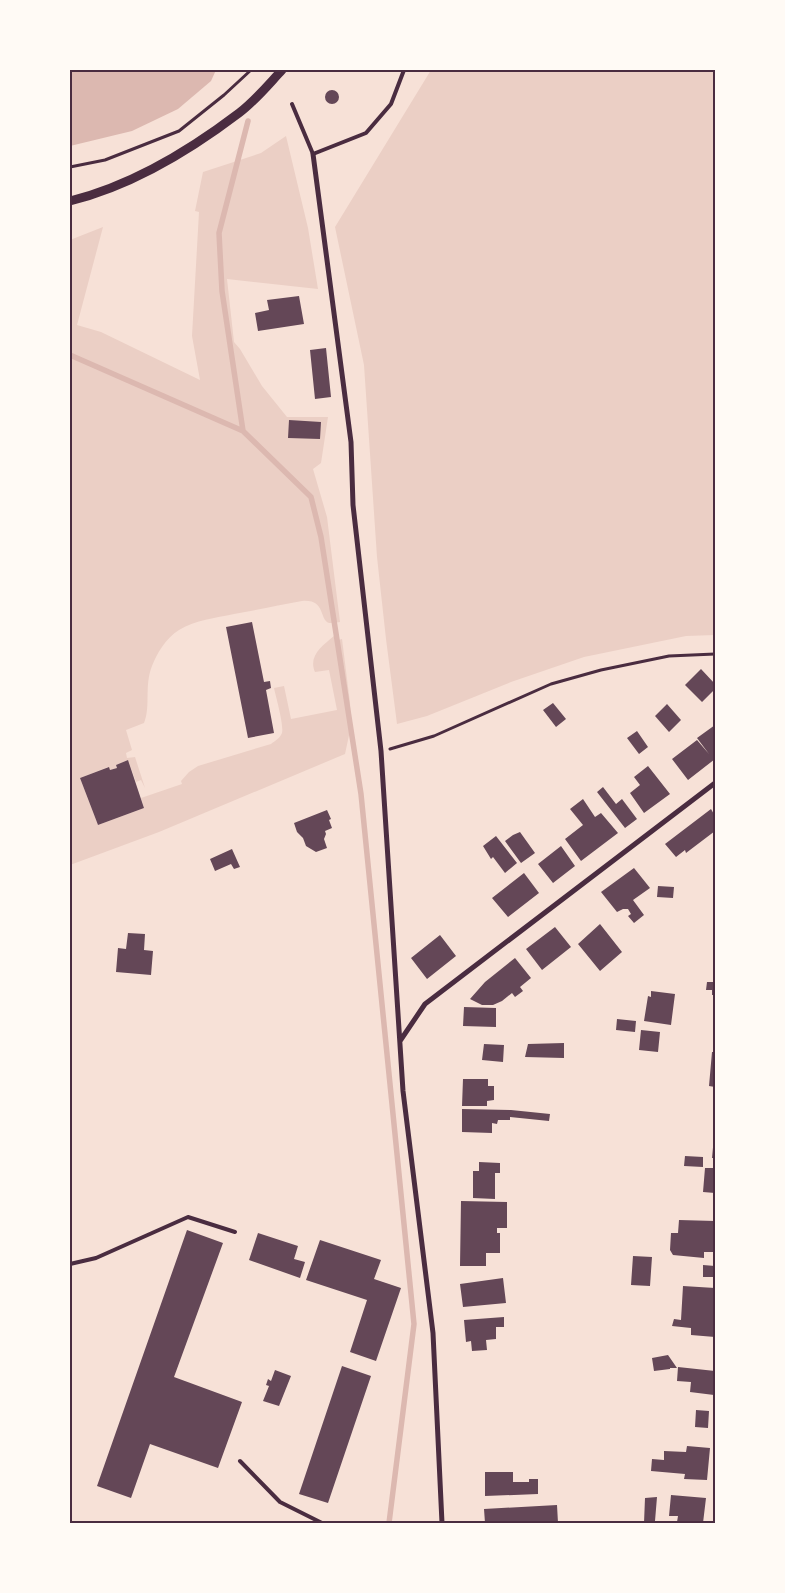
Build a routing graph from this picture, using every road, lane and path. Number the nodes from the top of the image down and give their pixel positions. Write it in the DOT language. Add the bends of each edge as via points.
graph roads {
  1 [pos="251,70"];
  2 [pos="282,70"];
  3 [pos="404,70"];
  4 [pos="292,104"];
  5 [pos="313,154"];
  6 [pos="70,167"];
  7 [pos="70,201"];
  8 [pos="715,654"];
  9 [pos="381,751"];
  10 [pos="715,783"];
  11 [pos="400,1042"];
  12 [pos="235,1232"];
  13 [pos="70,1264"];
  14 [pos="240,1461"];
  15 [pos="322,1523"];
  16 [pos="442,1523"];
  1 -- 6 [label="path" via="179,131 105,160"];
  2 -- 7 [label="street" via="240,113 178,156 119,184"];
  3 -- 5 [label="lane" via="391,104 366,133"];
  4 -- 5 [label="lane"];
  5 -- 9 [label="street" via="351,442 353,505"];
  8 -- 9 [label="path" via="668,656 600,670 552,684 434,736"];
  9 -- 11 [label="street"];
  10 -- 11 [label="street" via="425,1004"];
  11 -- 16 [label="street" via="402,1091 433,1333"];
  12 -- 13 [label="lane" via="188,1218 96,1258"];
  14 -- 15 [label="lane" via="280,1502"];
}
